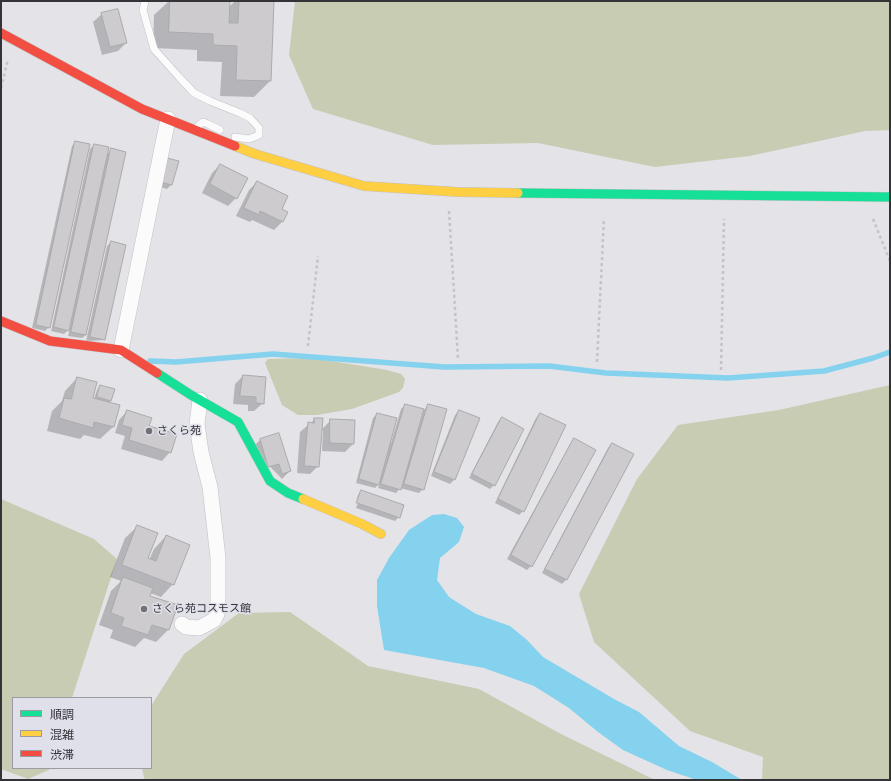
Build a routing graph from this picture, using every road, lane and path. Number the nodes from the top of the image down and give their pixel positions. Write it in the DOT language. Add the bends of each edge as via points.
graph roads {
  1 [pos="145,1"];
  2 [pos="1,33"];
  3 [pos="8,58"];
  4 [pos="1,88"];
  5 [pos="168,119"];
  6 [pos="193,129"];
  7 [pos="890,197"];
  8 [pos="449,209"];
  9 [pos="604,218"];
  10 [pos="724,219"];
  11 [pos="873,219"];
  12 [pos="318,256"];
  13 [pos="890,261"];
  14 [pos="1,321"];
  15 [pos="308,346"];
  16 [pos="121,350"];
  17 [pos="458,358"];
  18 [pos="597,362"];
  19 [pos="721,370"];
  20 [pos="200,400"];
  21 [pos="381,534"];
  22 [pos="182,624"];
  1 -- 6 [label="lane" via="143,10 154,49 194,92 250,118 259,128 259,135 249,140 233,136 203,122"];
  2 -- 5 [label="street" via="142,109"];
  3 -- 4 [label="path"];
  5 -- 6 [label="street"];
  5 -- 16 [label="street"];
  6 -- 7 [label="street" via="255,154 364,186 458,192"];
  8 -- 17 [label="path"];
  9 -- 18 [label="path"];
  10 -- 19 [label="path"];
  11 -- 13 [label="path"];
  12 -- 15 [label="path"];
  14 -- 16 [label="street" via="50,341"];
  16 -- 20 [label="street"];
  20 -- 21 [label="street" via="238,422 270,481 288,493"];
  20 -- 22 [label="street" via="197,424 210,487 218,558 217,614 214,620 199,628 186,627"];
}
